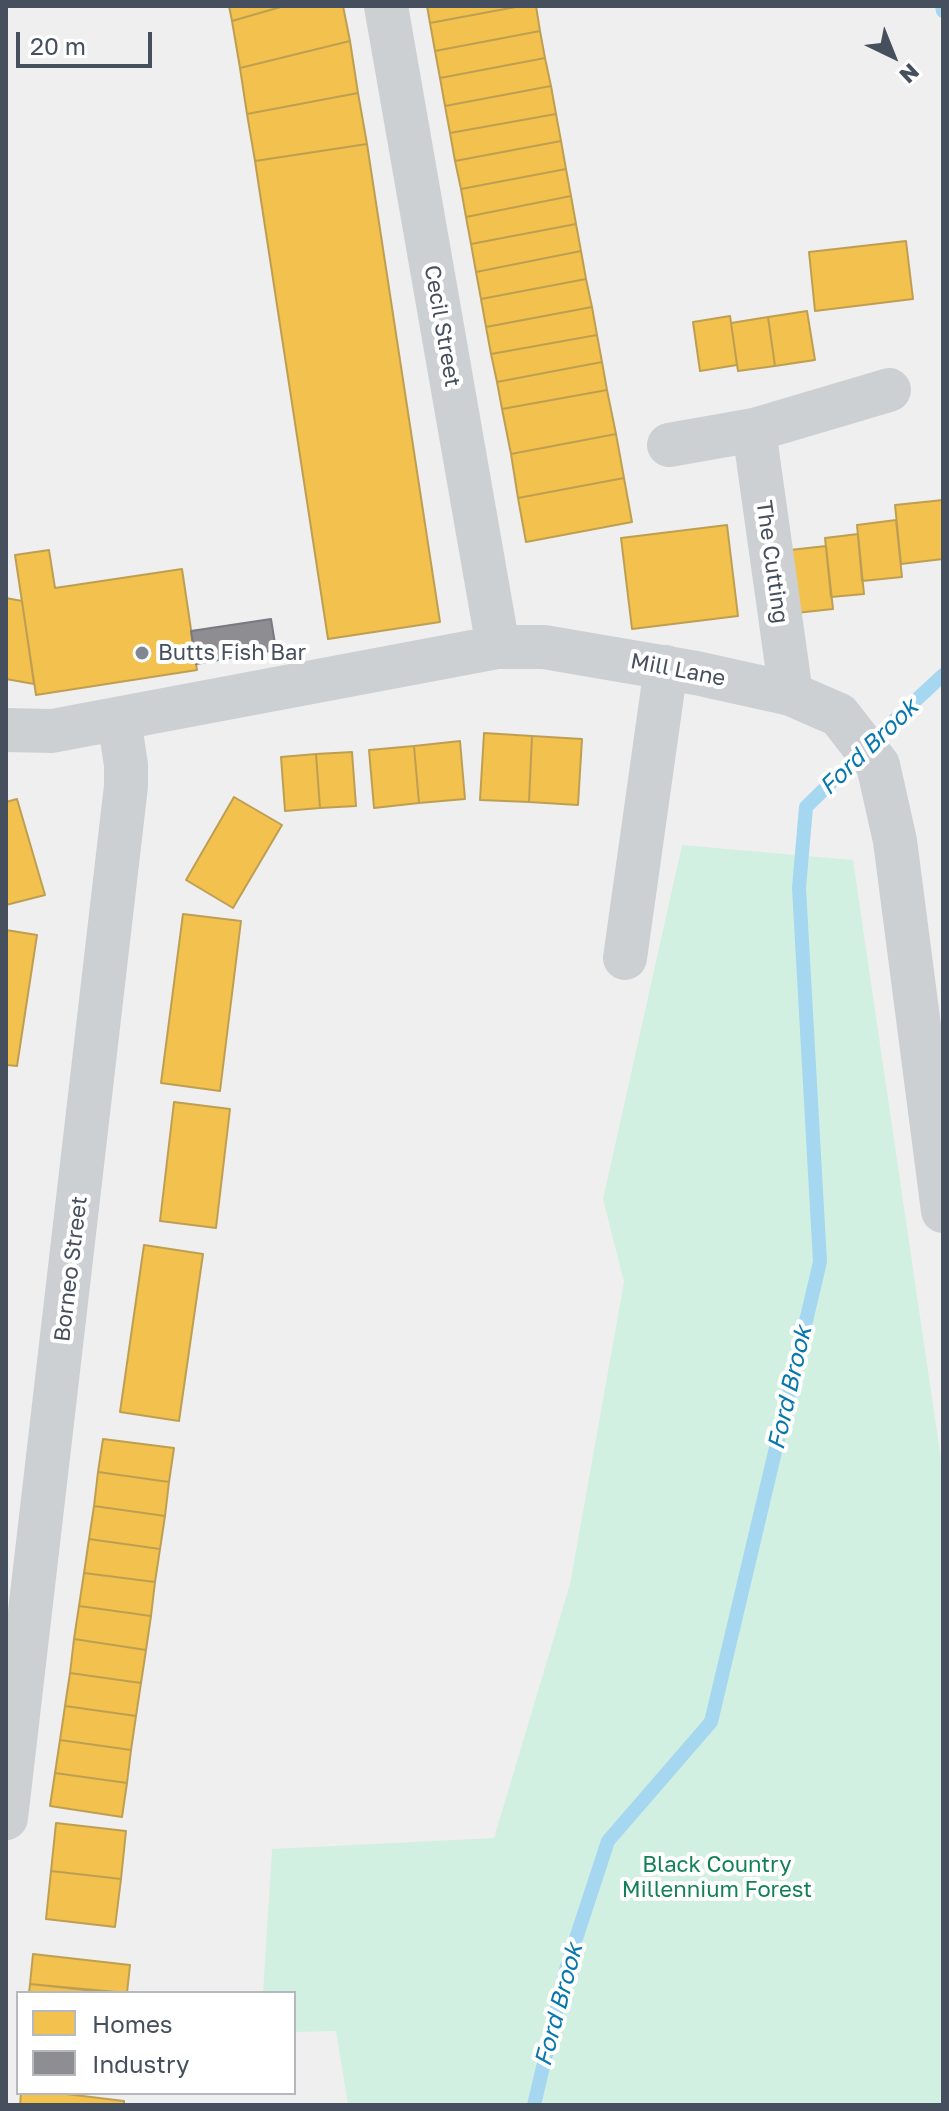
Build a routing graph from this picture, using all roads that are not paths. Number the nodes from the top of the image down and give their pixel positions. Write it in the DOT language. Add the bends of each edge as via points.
graph roads {
  1 [pos="386,6"];
  2 [pos="889,390"];
  3 [pos="754,430"];
  4 [pos="669,445"];
  5 [pos="498,647"];
  6 [pos="666,667"];
  7 [pos="791,694"];
  8 [pos="119,719"];
  9 [pos="6,730"];
  10 [pos="625,958"];
  11 [pos="943,1211"];
  12 [pos="6,1818"];
  1 -- 5 [label="street, Cecil Street"];
  2 -- 3 [label="street"];
  3 -- 4 [label="street"];
  3 -- 7 [label="street, The Cutting"];
  5 -- 6 [label="street, Mill Lane" via="544,647"];
  5 -- 8 [label="street, Mill Lane"];
  6 -- 7 [label="street, Mill Lane"];
  6 -- 10 [label="street"];
  7 -- 11 [label="street, Mill Lane" via="839,715 878,765 895,841"];
  8 -- 9 [label="street, Mill Lane" via="52,731"];
  8 -- 12 [label="street, Borneo Street" via="126,786"];
}
